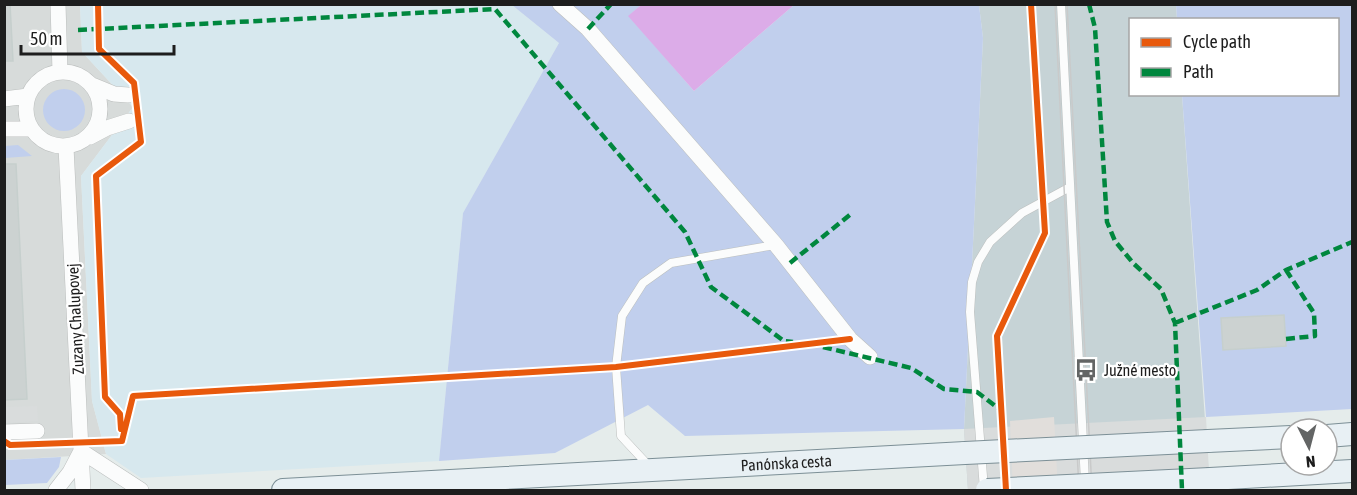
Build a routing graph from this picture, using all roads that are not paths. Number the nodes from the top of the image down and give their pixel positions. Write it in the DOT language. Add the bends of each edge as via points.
graph roads {
  1 [pos="58,4"];
  2 [pos="560,4"];
  3 [pos="1061,4"];
  4 [pos="60,72"];
  5 [pos="92,85"];
  6 [pos="128,95"];
  7 [pos="28,96"];
  8 [pos="4,99"];
  9 [pos="129,121"];
  10 [pos="4,129"];
  11 [pos="31,129"];
  12 [pos="88,138"];
  13 [pos="66,147"];
  14 [pos="1070,187"];
  15 [pos="776,245"];
  16 [pos="870,357"];
  17 [pos="37,431"];
  18 [pos="4,432"];
  19 [pos="1279,438"];
  20 [pos="81,451"];
  21 [pos="653,470"];
  22 [pos="1353,471"];
  23 [pos="56,490"];
  24 [pos="83,490"];
  25 [pos="141,490"];
  26 [pos="283,490"];
  27 [pos="986,490"];
  28 [pos="1085,490"];
  1 -- 4 [label="street"];
  2 -- 15 [label="street" via="581,21"];
  3 -- 14 [label="lane"];
  4 -- 5 [label="street" via="83,77"];
  4 -- 7 [label="street" via="39,81"];
  5 -- 6 [label="street"];
  5 -- 12 [label="street" via="101,106 100,118"];
  7 -- 8 [label="street"];
  7 -- 11 [label="street" via="26,110"];
  9 -- 12 [label="street"];
  10 -- 11 [label="street"];
  11 -- 13 [label="street" via="46,143"];
  12 -- 13 [label="street"];
  13 -- 20 [label="street, Zuzany Chalupovej"];
  14 -- 27 [label="lane" via="1022,213 990,242 972,282 970,312"];
  14 -- 28 [label="lane"];
  15 -- 16 [label="street" via="850,339"];
  15 -- 21 [label="lane" via="671,263 643,283 622,316 616,367 621,436"];
  17 -- 18 [label="street"];
  19 -- 21 [label="main road, Panónska cesta, bridge"];
  20 -- 23 [label="street"];
  20 -- 24 [label="street, Zuzany Chalupovej"];
  20 -- 25 [label="street"];
  21 -- 26 [label="main road, Panónska cesta"];
  22 -- 27 [label="main road, bridge"];
}
